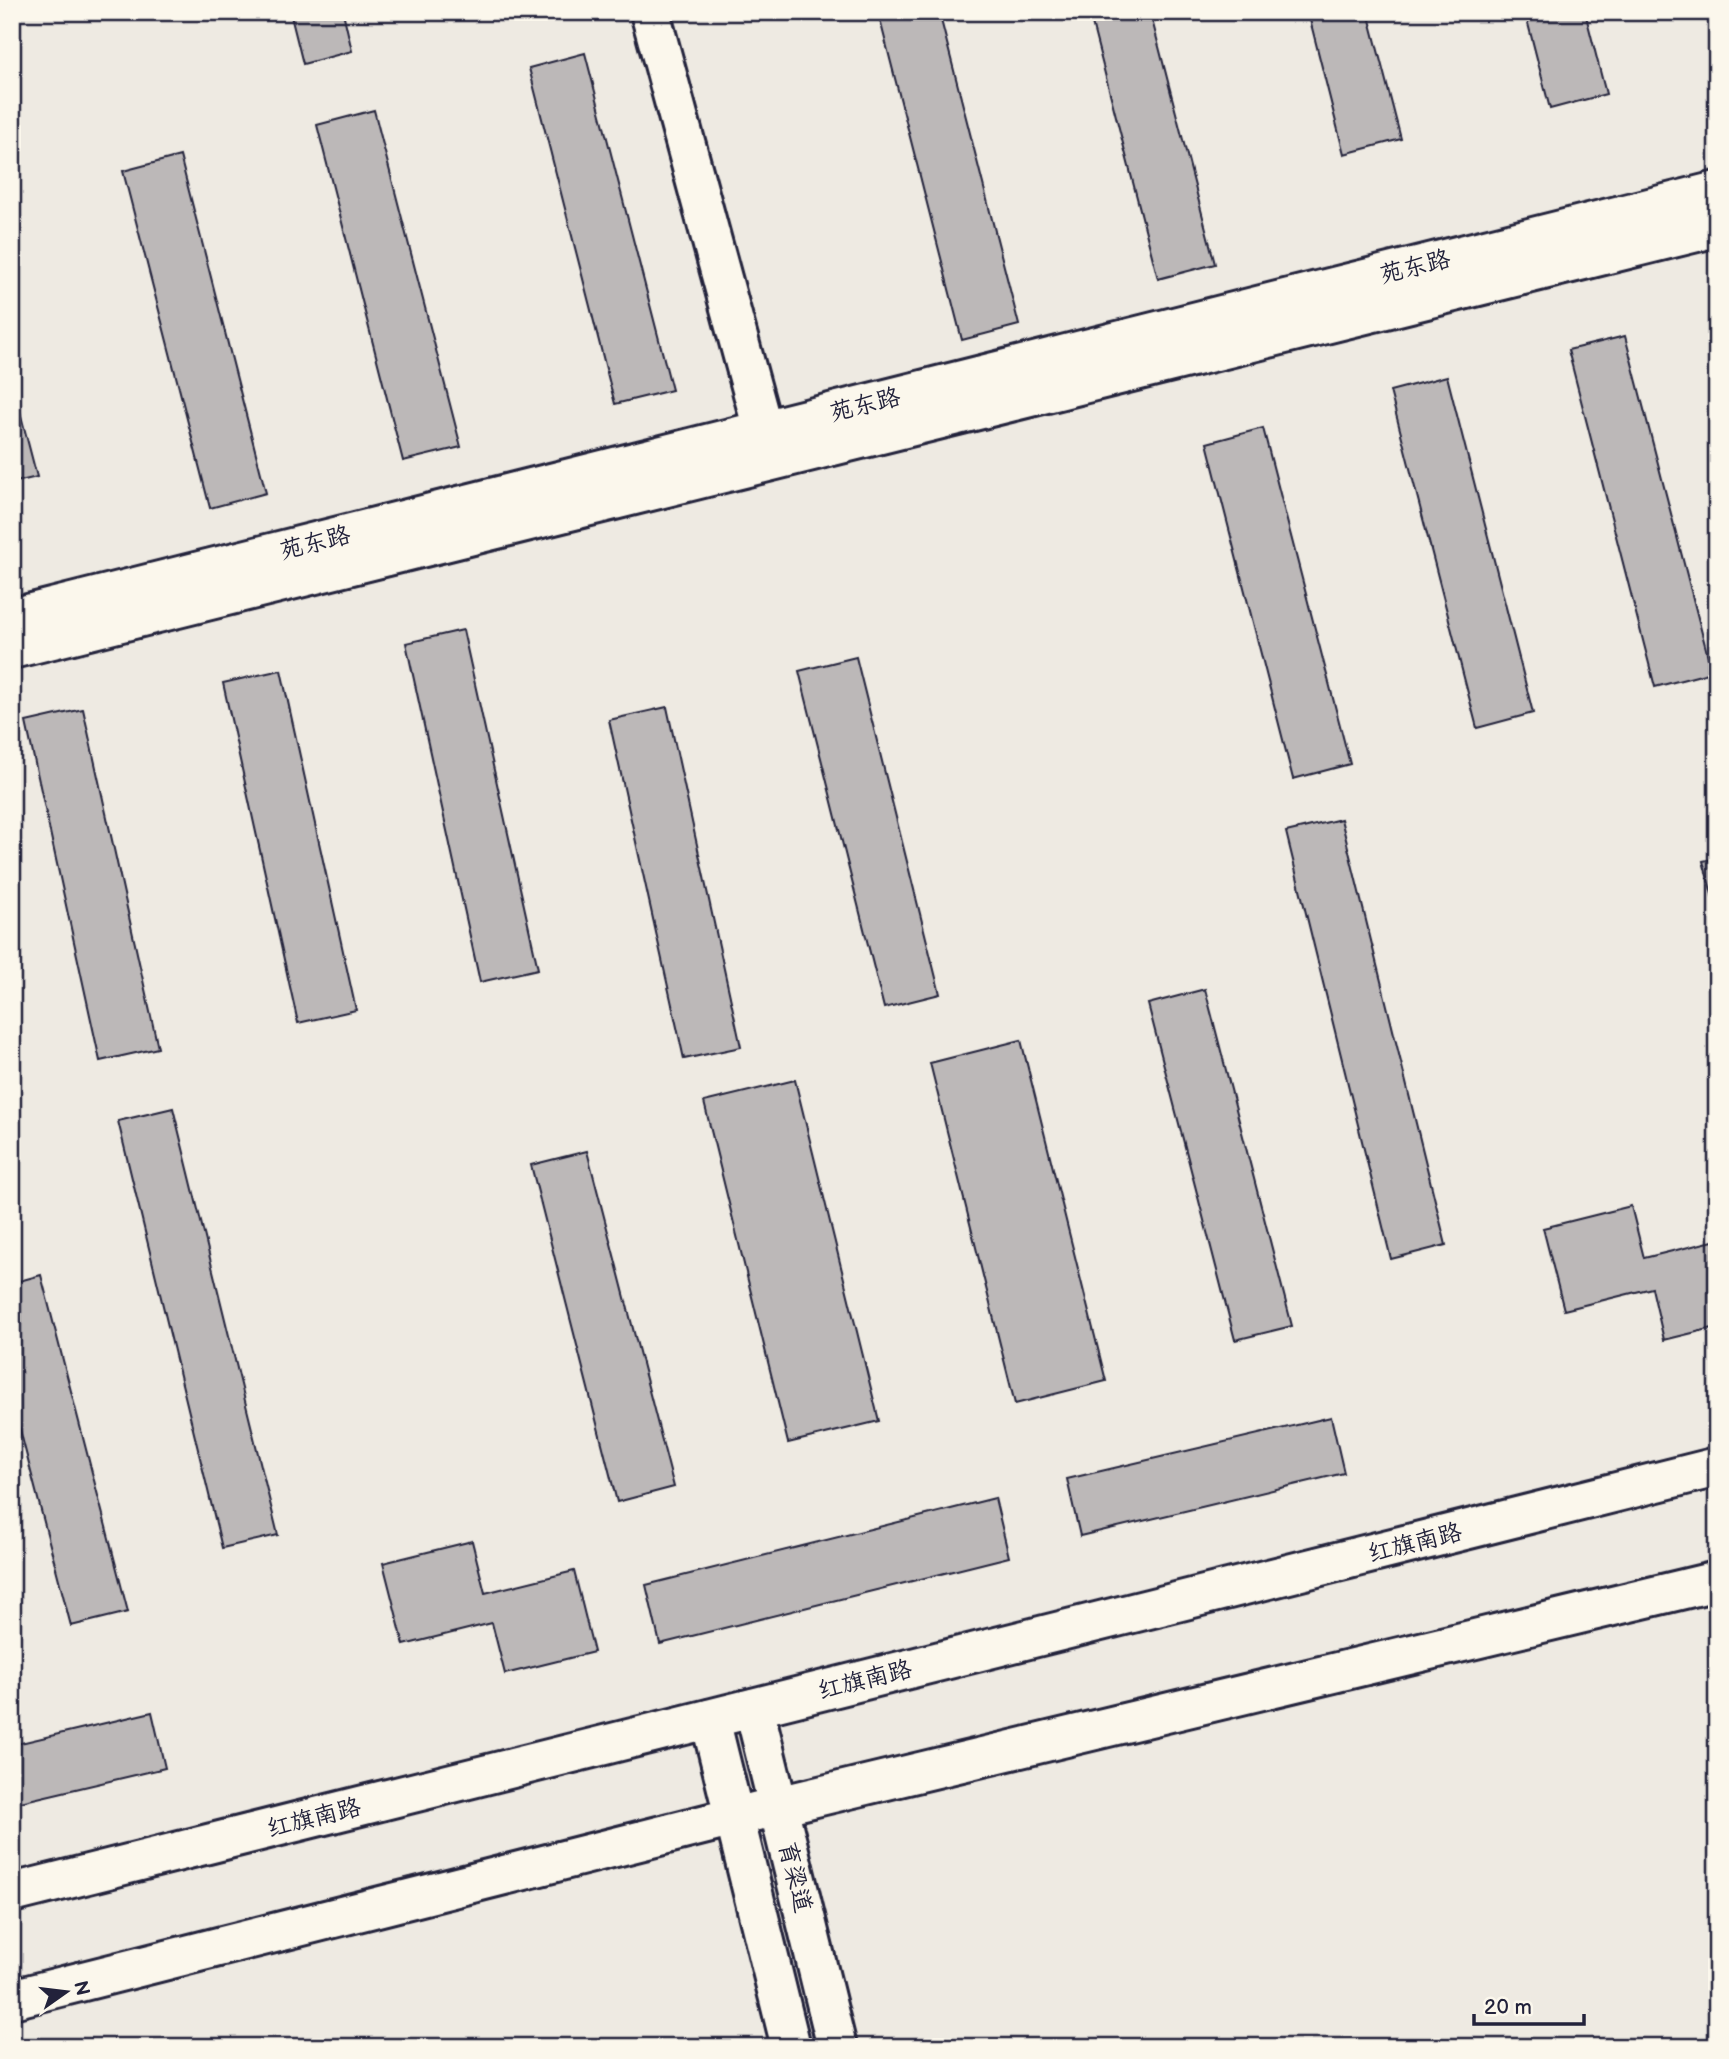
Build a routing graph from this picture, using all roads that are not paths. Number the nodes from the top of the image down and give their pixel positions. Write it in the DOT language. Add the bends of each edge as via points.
graph roads {
  1 [pos="650,12"];
  2 [pos="1717,191"];
  3 [pos="1717,227"];
  4 [pos="767,445"];
  5 [pos="12,618"];
  6 [pos="12,649"];
  7 [pos="1717,1467"];
  8 [pos="1717,1581"];
  9 [pos="754,1708"];
  10 [pos="710,1719"];
  11 [pos="778,1806"];
  12 [pos="734,1818"];
  13 [pos="12,1893"];
  14 [pos="12,1999"];
  15 [pos="791,2047"];
  16 [pos="837,2047"];
  1 -- 4 [label="street"];
  2 -- 4 [label="street, 苑东路"];
  3 -- 4 [label="street, 苑东路"];
  4 -- 5 [label="street, 苑东路"];
  4 -- 6 [label="street, 苑东路"];
  7 -- 9 [label="street, 红旗南路"];
  8 -- 11 [label="street"];
  9 -- 10 [label="street, 红旗南路"];
  9 -- 11 [label="street, 育梁道"];
  10 -- 12 [label="street"];
  10 -- 13 [label="street, 红旗南路"];
  11 -- 12 [label="street"];
  11 -- 16 [label="street, 育梁道"];
  12 -- 14 [label="street"];
  12 -- 15 [label="street"];
}
